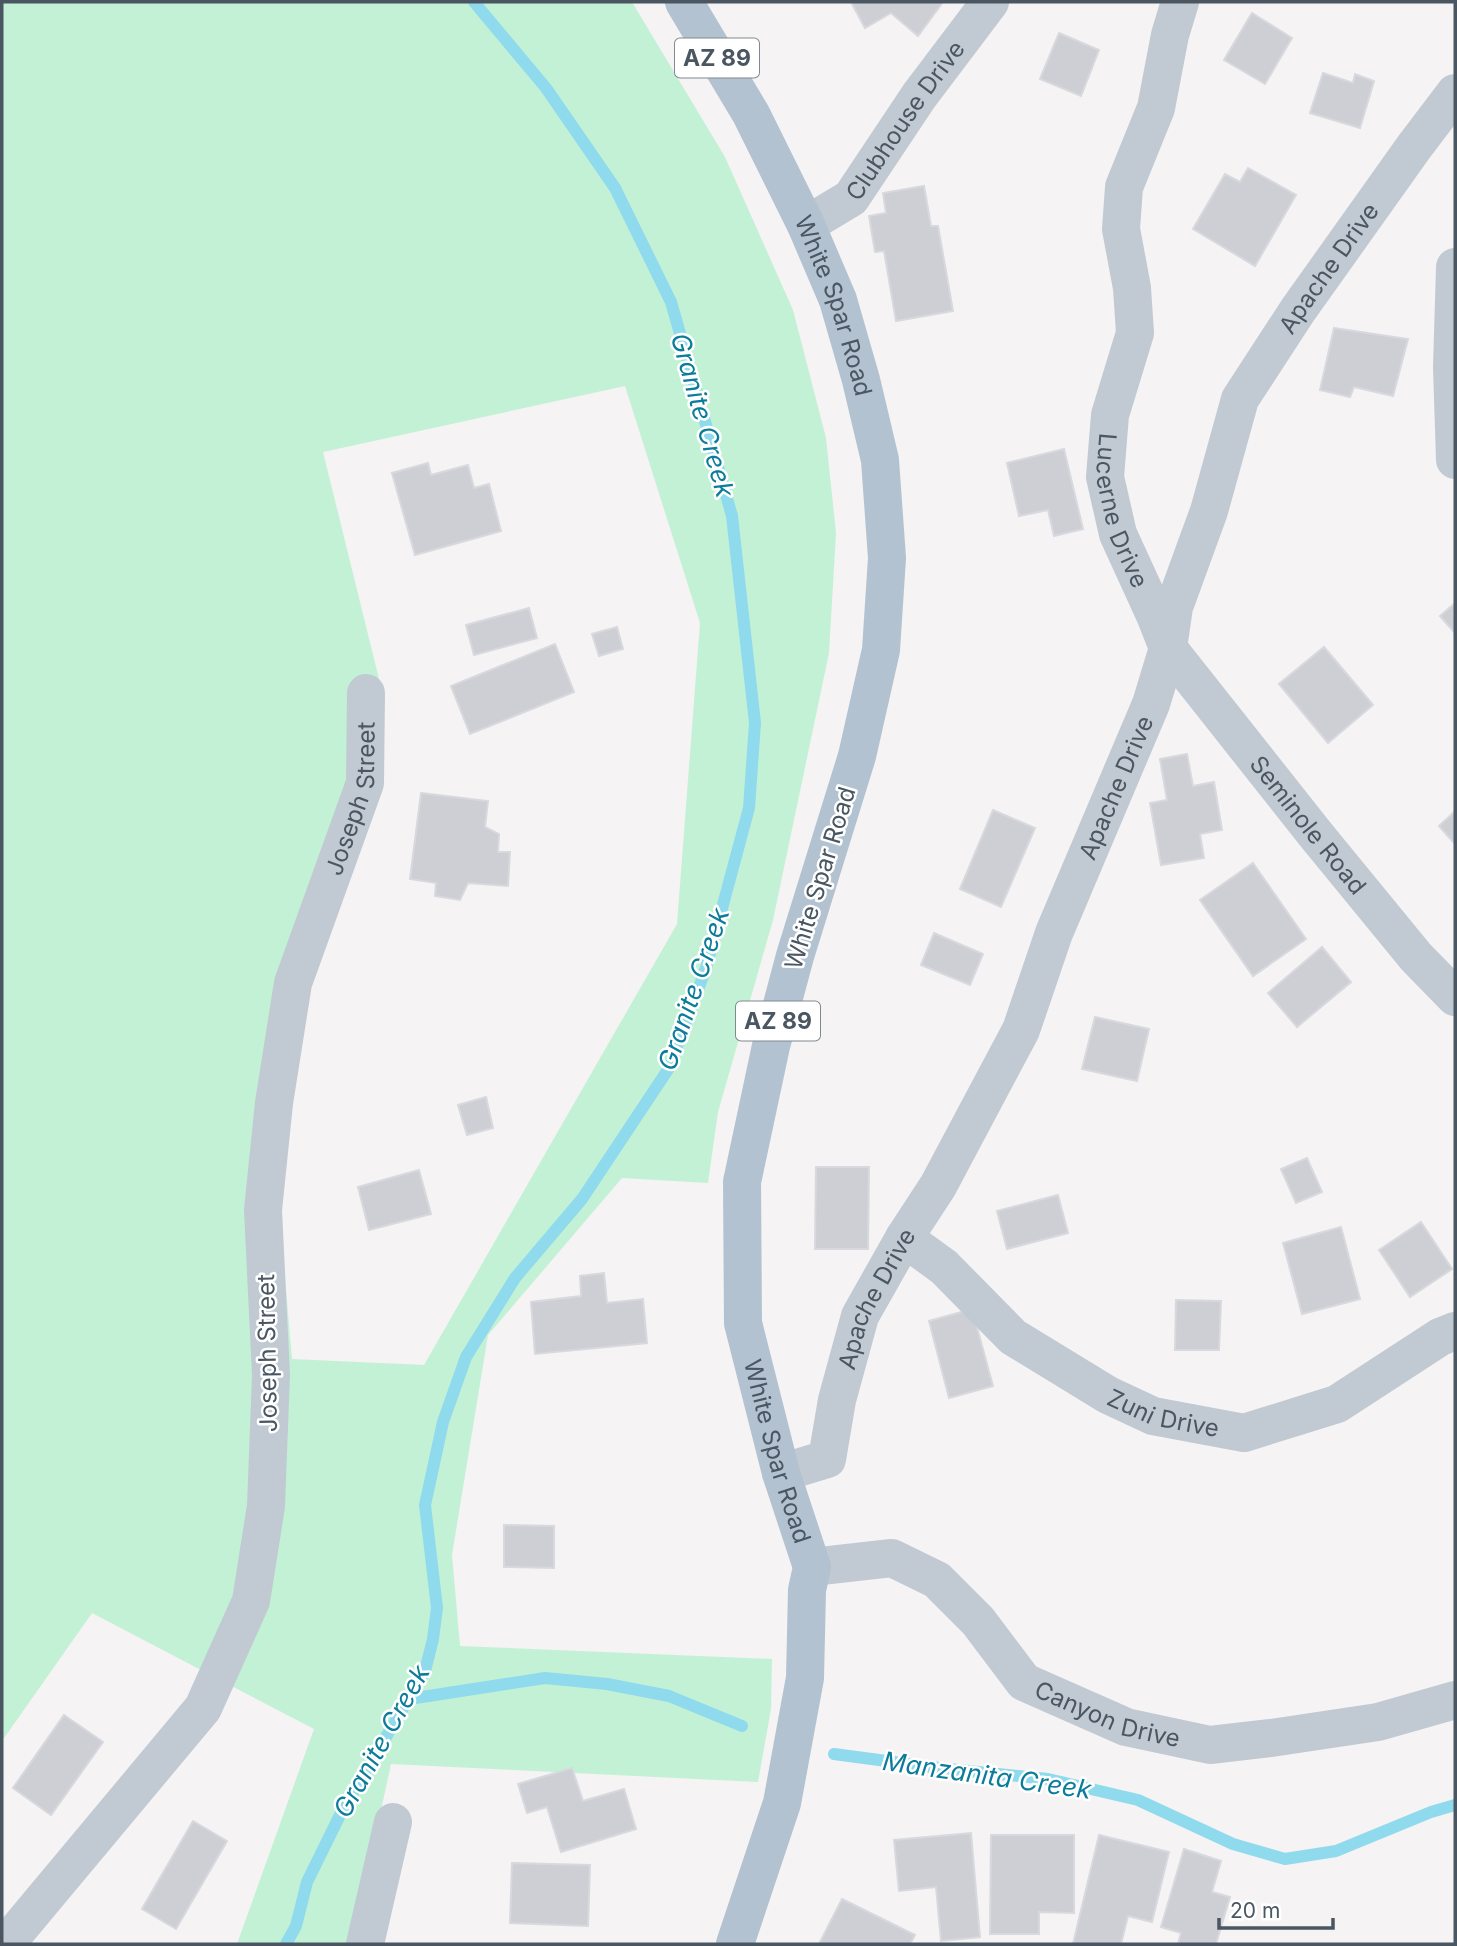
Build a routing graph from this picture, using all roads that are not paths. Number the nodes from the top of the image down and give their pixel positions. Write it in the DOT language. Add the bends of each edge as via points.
graph roads {
  1 [pos="684,2"];
  2 [pos="990,2"];
  3 [pos="1180,2"];
  4 [pos="1455,93"];
  5 [pos="806,225"];
  6 [pos="1455,267"];
  7 [pos="1455,460"];
  8 [pos="1168,648"];
  9 [pos="366,693"];
  10 [pos="1455,997"];
  11 [pos="904,1238"];
  12 [pos="1455,1331"];
  13 [pos="782,1473"];
  14 [pos="811,1567"];
  15 [pos="1455,1700"];
  16 [pos="393,1822"];
  17 [pos="6,1944"];
  18 [pos="365,1944"];
  19 [pos="735,1944"];
  1 -- 5 [label="main road, White Spar Road / AZ 89" via="751,114"];
  2 -- 5 [label="street, Clubhouse Drive" via="919,96 851,198"];
  3 -- 8 [label="street, Lucerne Drive" via="1156,108 1124,187 1121,229 1135,333 1110,415 1105,477 1118,534"];
  4 -- 8 [label="street, Apache Drive" via="1298,310 1240,399 1209,511 1174,607"];
  5 -- 13 [label="main road, White Spar Road / AZ 89" via="838,300 861,380 880,460 887,558 881,650 857,756 795,956 742,1182 743,1323"];
  6 -- 7 [label="street"];
  8 -- 10 [label="street, Seminole Road" via="1416,957"];
  8 -- 11 [label="street, Apache Drive" via="1151,704 1054,933 1021,1030 938,1186"];
  9 -- 17 [label="street, Joseph Street" via="365,783 293,984 274,1102 263,1210 271,1375 266,1506 251,1601 203,1708"];
  11 -- 12 [label="street, Zuni Drive" via="944,1267 1013,1337 1108,1395 1153,1416 1244,1433 1337,1404"];
  11 -- 13 [label="street, Apache Drive" via="860,1315 827,1459"];
  13 -- 14 [label="main road, White Spar Road / AZ 89"];
  14 -- 15 [label="street, Canyon Drive" via="892,1558 937,1580 978,1621 1024,1682 1126,1727 1210,1745 1378,1722"];
  14 -- 19 [label="main road, White Spar Road / AZ 89" via="804,1678 782,1803"];
  16 -- 18 [label="street"];
}
